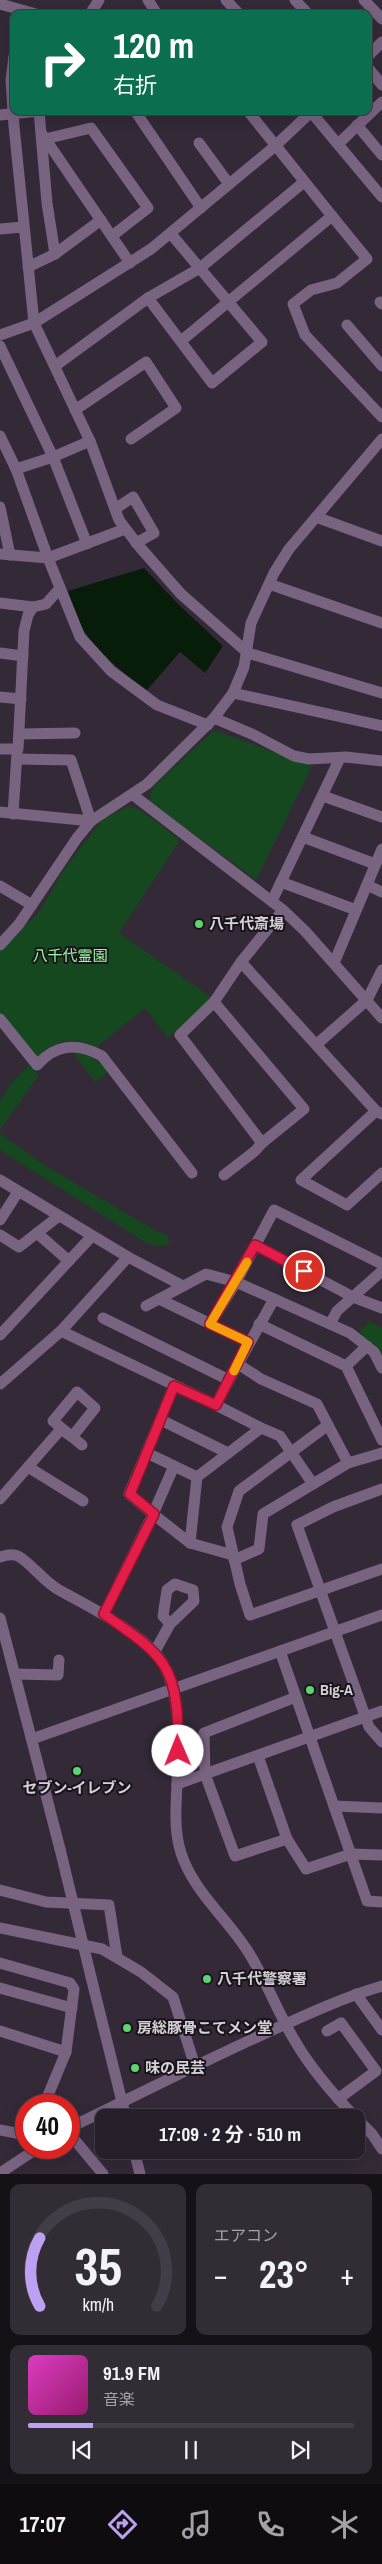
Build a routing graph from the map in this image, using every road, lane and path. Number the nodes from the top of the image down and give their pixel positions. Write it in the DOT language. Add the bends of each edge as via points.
graph roads {
  1 [pos="226,0"];
  2 [pos="295,0"];
  3 [pos="364,0"];
  4 [pos="0,4"];
  5 [pos="31,10"];
  6 [pos="234,10"];
  7 [pos="304,10"];
  8 [pos="382,19"];
  9 [pos="382,42"];
  10 [pos="372,52"];
  11 [pos="372,73"];
  12 [pos="382,85"];
  13 [pos="382,102"];
  14 [pos="372,111"];
  15 [pos="13,115"];
  16 [pos="40,115"];
  17 [pos="138,115"];
  18 [pos="251,115"];
  19 [pos="309,115"];
  20 [pos="314,115"];
  21 [pos="368,115"];
  22 [pos="0,116"];
  23 [pos="357,125"];
  24 [pos="43,135"];
  25 [pos="199,143"];
  26 [pos="338,144"];
  27 [pos="274,147"];
  28 [pos="382,155"];
  29 [pos="304,182"];
  30 [pos="229,184"];
  31 [pos="382,197"];
  32 [pos="201,208"];
  33 [pos="332,216"];
  34 [pos="101,220"];
  35 [pos="23,228"];
  36 [pos="0,229"];
  37 [pos="171,234"];
  38 [pos="112,236"];
  39 [pos="55,254"];
  40 [pos="130,263"];
  41 [pos="28,268"];
  42 [pos="200,268"];
  43 [pos="148,298"];
  44 [pos="228,301"];
  45 [pos="34,323"];
  46 [pos="347,326"];
  47 [pos="0,335"];
  48 [pos="181,341"];
  49 [pos="0,346"];
  50 [pos="54,366"];
  51 [pos="382,366"];
  52 [pos="76,410"];
  53 [pos="382,417"];
  54 [pos="0,436"];
  55 [pos="131,439"];
  56 [pos="382,439"];
  57 [pos="90,441"];
  58 [pos="53,457"];
  59 [pos="16,469"];
  60 [pos="0,507"];
  61 [pos="116,509"];
  62 [pos="316,517"];
  63 [pos="125,529"];
  64 [pos="382,541"];
  65 [pos="136,543"];
  66 [pos="87,544"];
  67 [pos="5,554"];
  68 [pos="48,558"];
  69 [pos="269,584"];
  70 [pos="60,588"];
  71 [pos="0,604"];
  72 [pos="33,607"];
  73 [pos="382,623"];
  74 [pos="0,653"];
  75 [pos="248,653"];
  76 [pos="23,656"];
  77 [pos="233,693"];
  78 [pos="382,693"];
  79 [pos="0,697"];
  80 [pos="21,699"];
  81 [pos="211,721"];
  82 [pos="382,726"];
  83 [pos="75,733"];
  84 [pos="19,734"];
  85 [pos="0,748"];
  86 [pos="17,754"];
  87 [pos="340,758"];
  88 [pos="382,761"];
  89 [pos="133,795"];
  90 [pos="323,796"];
  91 [pos="0,812"];
  92 [pos="13,814"];
  93 [pos="382,818"];
  94 [pos="91,821"];
  95 [pos="303,837"];
  96 [pos="382,848"];
  97 [pos="375,864"];
  98 [pos="281,882"];
  99 [pos="367,885"];
  100 [pos="0,886"];
  101 [pos="382,892"];
  102 [pos="272,902"];
  103 [pos="32,905"];
  104 [pos="283,910"];
  105 [pos="356,910"];
  106 [pos="2,938"];
  107 [pos="241,962"];
  108 [pos="334,963"];
  109 [pos="382,970"];
  110 [pos="367,1000"];
  111 [pos="214,1002"];
  112 [pos="382,1018"];
  113 [pos="0,1019"];
  114 [pos="317,1044"];
  115 [pos="379,1112"];
  116 [pos="262,1143"];
  117 [pos="382,1172"];
  118 [pos="192,1173"];
  119 [pos="224,1175"];
  120 [pos="0,1180"];
  121 [pos="18,1192"];
  122 [pos="59,1216"];
  123 [pos="0,1220"];
  124 [pos="38,1233"];
  125 [pos="0,1235"];
  126 [pos="92,1236"];
  127 [pos="255,1245"];
  128 [pos="128,1257"];
  129 [pos="69,1261"];
  130 [pos="382,1264"];
  131 [pos="382,1271"];
  132 [pos="236,1282"];
  133 [pos="183,1286"];
  134 [pos="353,1296"];
  135 [pos="159,1299"];
  136 [pos="274,1299"];
  137 [pos="146,1306"];
  138 [pos="382,1308"];
  139 [pos="103,1318"];
  140 [pos="210,1324"];
  141 [pos="259,1324"];
  142 [pos="330,1324"];
  143 [pos="61,1331"];
  144 [pos="0,1335"];
  145 [pos="248,1342"];
  146 [pos="367,1346"];
  147 [pos="238,1364"];
  148 [pos="346,1366"];
  149 [pos="382,1368"];
  150 [pos="229,1380"];
  151 [pos="0,1384"];
  152 [pos="174,1386"];
  153 [pos="216,1405"];
  154 [pos="161,1420"];
  155 [pos="328,1425"];
  156 [pos="261,1428"];
  157 [pos="382,1440"];
  158 [pos="82,1445"];
  159 [pos="291,1451"];
  160 [pos="146,1453"];
  161 [pos="228,1453"];
  162 [pos="382,1453"];
  163 [pos="348,1463"];
  164 [pos="174,1466"];
  165 [pos="28,1467"];
  166 [pos="197,1477"];
  167 [pos="313,1484"];
  168 [pos="382,1489"];
  169 [pos="0,1499"];
  170 [pos="83,1501"];
  171 [pos="154,1514"];
  172 [pos="190,1543"];
  173 [pos="0,1557"];
  174 [pos="234,1557"];
  175 [pos="382,1570"];
  176 [pos="321,1590"];
  177 [pos="104,1614"];
  178 [pos="382,1615"];
  179 [pos="0,1618"];
  180 [pos="170,1624"];
  181 [pos="2,1630"];
  182 [pos="336,1631"];
  183 [pos="280,1651"];
  184 [pos="154,1653"];
  185 [pos="59,1660"];
  186 [pos="15,1674"];
  187 [pos="173,1690"];
  188 [pos="296,1698"];
  189 [pos="382,1711"];
  190 [pos="366,1717"];
  191 [pos="310,1737"];
  192 [pos="32,1739"];
  193 [pos="382,1742"];
  194 [pos="258,1756"];
  195 [pos="205,1774"];
  196 [pos="177,1784"];
  197 [pos="334,1806"];
  198 [pos="382,1808"];
  199 [pos="287,1840"];
  200 [pos="351,1854"];
  201 [pos="382,1855"];
  202 [pos="0,1890"];
  203 [pos="382,1902"];
  204 [pos="0,1928"];
  205 [pos="117,1957"];
  206 [pos="0,1963"];
  207 [pos="382,1986"];
  208 [pos="0,1988"];
  209 [pos="356,1994"];
  210 [pos="72,2008"];
  211 [pos="286,2024"];
  212 [pos="382,2030"];
  213 [pos="0,2031"];
  214 [pos="327,2031"];
  215 [pos="66,2052"];
  216 [pos="195,2066"];
  217 [pos="49,2094"];
  218 [pos="338,2099"];
  219 [pos="122,2102"];
  220 [pos="124,2109"];
  221 [pos="347,2109"];
  222 [pos="80,2123"];
  223 [pos="365,2127"];
  224 [pos="0,2130"];
  225 [pos="15,2132"];
  226 [pos="80,2147"];
  227 [pos="382,2149"];
  228 [pos="21,2159"];
  229 [pos="136,2159"];
  230 [pos="0,2173"];
  231 [pos="104,2174"];
  232 [pos="140,2174"];
  1 -- 6 [label="street"];
  2 -- 7 [label="street"];
  3 -- 8 [label="street"];
  4 -- 5 [label="street"];
  9 -- 10 [label="street"];
  11 -- 12 [label="street"];
  13 -- 14 [label="street"];
  15 -- 22 [label="street"];
  15 -- 35 [label="street"];
  16 -- 24 [label="street"];
  17 -- 32 [label="street"];
  18 -- 27 [label="street"];
  19 -- 27 [label="street"];
  20 -- 26 [label="street"];
  21 -- 23 [label="street"];
  23 -- 26 [label="street"];
  23 -- 28 [label="street"];
  24 -- 34 [label="street"];
  24 -- 38 [label="street" via="90,128 148,208"];
  24 -- 39 [label="street"];
  25 -- 30 [label="street"];
  26 -- 31 [label="street"];
  27 -- 29 [label="street"];
  27 -- 30 [label="street"];
  29 -- 33 [label="street"];
  29 -- 42 [label="street"];
  30 -- 32 [label="street"];
  32 -- 37 [label="street"];
  33 -- 44 [label="street"];
  33 -- 53 [label="street" via="367,259 337,284 311,290 293,304 305,335"];
  34 -- 38 [label="street"];
  34 -- 39 [label="street"];
  35 -- 36 [label="street"];
  35 -- 41 [label="street"];
  37 -- 40 [label="street"];
  37 -- 42 [label="street"];
  38 -- 40 [label="street"];
  39 -- 41 [label="street"];
  40 -- 45 [label="street"];
  41 -- 45 [label="street"];
  42 -- 43 [label="street"];
  42 -- 44 [label="street"];
  43 -- 48 [label="street"];
  43 -- 50 [label="street"];
  44 -- 48 [label="street"];
  44 -- 48 [label="street" via="262,342 212,383"];
  45 -- 47 [label="street"];
  45 -- 50 [label="street"];
  46 -- 51 [label="street"];
  49 -- 58 [label="street"];
  50 -- 52 [label="street"];
  52 -- 55 [label="street" via="146,362 176,408"];
  52 -- 57 [label="street"];
  54 -- 59 [label="street"];
  56 -- 62 [label="street"];
  57 -- 58 [label="street"];
  57 -- 61 [label="street"];
  58 -- 59 [label="street"];
  58 -- 66 [label="street"];
  59 -- 68 [label="street"];
  60 -- 67 [label="street"];
  61 -- 63 [label="street"];
  61 -- 65 [label="street" via="133,497 154,533"];
  62 -- 64 [label="street"];
  62 -- 69 [label="street" via="289,549"];
  63 -- 65 [label="street"];
  63 -- 66 [label="street"];
  65 -- 75 [label="street" via="181,594"];
  66 -- 68 [label="street"];
  67 -- 68 [label="street"];
  68 -- 70 [label="street"];
  69 -- 73 [label="street"];
  69 -- 75 [label="street" via="251,623"];
  70 -- 72 [label="street" via="46,604"];
  70 -- 81 [label="street" via="76,630 111,671 157,705"];
  71 -- 72 [label="street"];
  72 -- 76 [label="street" via="24,631"];
  74 -- 76 [label="street"];
  75 -- 77 [label="street"];
  75 -- 78 [label="street"];
  76 -- 80 [label="street"];
  77 -- 81 [label="street"];
  77 -- 82 [label="street"];
  79 -- 80 [label="street"];
  80 -- 84 [label="street"];
  81 -- 87 [label="street" via="254,735 294,756"];
  81 -- 89 [label="street"];
  83 -- 84 [label="street"];
  84 -- 86 [label="street"];
  85 -- 86 [label="street"];
  86 -- 92 [label="street"];
  86 -- 94 [label="street" via="71,760"];
  87 -- 88 [label="street"];
  87 -- 90 [label="street"];
  89 -- 94 [label="street"];
  89 -- 102 [label="street"];
  90 -- 93 [label="street"];
  90 -- 95 [label="street"];
  91 -- 92 [label="street"];
  92 -- 94 [label="street"];
  94 -- 103 [label="street"];
  95 -- 97 [label="street"];
  95 -- 98 [label="street"];
  96 -- 97 [label="street"];
  97 -- 99 [label="street"];
  98 -- 102 [label="street"];
  98 -- 105 [label="street"];
  99 -- 101 [label="street"];
  99 -- 105 [label="street"];
  100 -- 103 [label="street"];
  102 -- 104 [label="street"];
  103 -- 106 [label="street"];
  104 -- 107 [label="street"];
  104 -- 108 [label="street"];
  105 -- 108 [label="street"];
  107 -- 111 [label="street"];
  107 -- 114 [label="street"];
  108 -- 110 [label="street"];
  109 -- 110 [label="street"];
  110 -- 112 [label="street"];
  110 -- 114 [label="street"];
  111 -- 116 [label="street" via="180,1034"];
  111 -- 116 [label="street" via="304,1109"];
  113 -- 118 [label="street" via="37,1065 50,1052 62,1047 90,1049 102,1056"];
  114 -- 115 [label="street"];
  115 -- 117 [label="street" via="301,1180 347,1205"];
  116 -- 119 [label="street"];
  120 -- 121 [label="street"];
  121 -- 122 [label="street"];
  121 -- 123 [label="street"];
  122 -- 124 [label="street"];
  122 -- 126 [label="street"];
  124 -- 125 [label="street" via="19,1247"];
  124 -- 129 [label="street"];
  126 -- 128 [label="street"];
  126 -- 129 [label="street"];
  127 -- 130 [label="street" via="274,1210"];
  127 -- 132 [label="street"];
  127 -- 134 [label="street"];
  128 -- 133 [label="street"];
  128 -- 143 [label="street"];
  129 -- 144 [label="street"];
  131 -- 134 [label="street"];
  132 -- 133 [label="street" via="206,1274"];
  132 -- 136 [label="street"];
  132 -- 140 [label="street"];
  133 -- 135 [label="street"];
  134 -- 138 [label="street"];
  134 -- 142 [label="street" via="337,1311"];
  135 -- 137 [label="street"];
  135 -- 140 [label="street"];
  136 -- 141 [label="street"];
  136 -- 142 [label="street"];
  139 -- 150 [label="street"];
  140 -- 145 [label="street"];
  141 -- 145 [label="street"];
  141 -- 148 [label="street"];
  142 -- 146 [label="street"];
  143 -- 151 [label="street"];
  143 -- 152 [label="street"];
  145 -- 147 [label="street"];
  146 -- 148 [label="street"];
  146 -- 149 [label="street"];
  147 -- 150 [label="street"];
  147 -- 155 [label="street" via="317,1404"];
  148 -- 157 [label="street"];
  150 -- 153 [label="street"];
  152 -- 153 [label="street"];
  152 -- 154 [label="street"];
  153 -- 156 [label="street"];
  154 -- 160 [label="street"];
  154 -- 161 [label="street"];
  155 -- 159 [label="street"];
  155 -- 163 [label="street"];
  156 -- 159 [label="street" via="280,1436"];
  156 -- 161 [label="street"];
  158 -- 165 [label="street" via="61,1428"];
  159 -- 167 [label="street"];
  159 -- 174 [label="street" via="238,1491 227,1527"];
  160 -- 164 [label="street"];
  160 -- 171 [label="street" via="130,1494"];
  161 -- 166 [label="street"];
  162 -- 163 [label="street"];
  163 -- 167 [label="street"];
  164 -- 166 [label="street"];
  164 -- 171 [label="street"];
  165 -- 169 [label="street"];
  165 -- 170 [label="street"];
  166 -- 172 [label="street"];
  167 -- 174 [label="street" via="263,1514 259,1549"];
  168 -- 176 [label="street" via="333,1507 297,1525"];
  171 -- 172 [label="street"];
  171 -- 177 [label="street"];
  172 -- 174 [label="street"];
  173 -- 177 [label="street" via="18,1556 46,1582"];
  174 -- 176 [label="street" via="250,1615"];
  175 -- 176 [label="street"];
  176 -- 182 [label="street"];
  177 -- 184 [label="street"];
  178 -- 182 [label="street"];
  179 -- 181 [label="street"];
  180 -- 184 [label="street"];
  181 -- 186 [label="street"];
  182 -- 183 [label="street"];
  182 -- 190 [label="street"];
  183 -- 187 [label="street"];
  183 -- 188 [label="street"];
  184 -- 187 [label="street" via="165,1666"];
  185 -- 186 [label="street" via="58,1675"];
  186 -- 192 [label="street"];
  187 -- 192 [label="street"];
  187 -- 196 [label="street" via="178,1735"];
  188 -- 191 [label="street"];
  188 -- 195 [label="street" via="204,1733"];
  189 -- 190 [label="street"];
  190 -- 191 [label="street"];
  190 -- 193 [label="street" via="369,1727"];
  191 -- 194 [label="street"];
  191 -- 197 [label="street"];
  192 -- 219 [label="street, bridge"];
  194 -- 195 [label="street"];
  194 -- 199 [label="street"];
  195 -- 196 [label="street"];
  195 -- 199 [label="street" via="235,1856"];
  196 -- 211 [label="street" via="177,1839 190,1875 247,1950"];
  197 -- 198 [label="street"];
  197 -- 200 [label="street"];
  199 -- 200 [label="street" via="306,1869"];
  200 -- 201 [label="street"];
  200 -- 203 [label="street" via="367,1901"];
  202 -- 205 [label="street" via="46,1902 109,1905"];
  204 -- 205 [label="street" via="102,1950"];
  205 -- 216 [label="street" via="173,1997"];
  206 -- 210 [label="street" via="70,1983 74,1989"];
  207 -- 209 [label="street"];
  208 -- 210 [label="street"];
  209 -- 211 [label="street"];
  209 -- 212 [label="street"];
  210 -- 215 [label="street"];
  211 -- 216 [label="street"];
  211 -- 218 [label="street" via="313,2069"];
  213 -- 215 [label="street"];
  214 -- 218 [label="street" via="341,2023 376,2071"];
  215 -- 217 [label="street"];
  216 -- 219 [label="street"];
  218 -- 221 [label="street"];
  219 -- 220 [label="street"];
  219 -- 222 [label="street"];
  223 -- 227 [label="street"];
  224 -- 225 [label="street"];
  226 -- 231 [label="street"];
  228 -- 230 [label="street"];
  229 -- 232 [label="street"];
}
